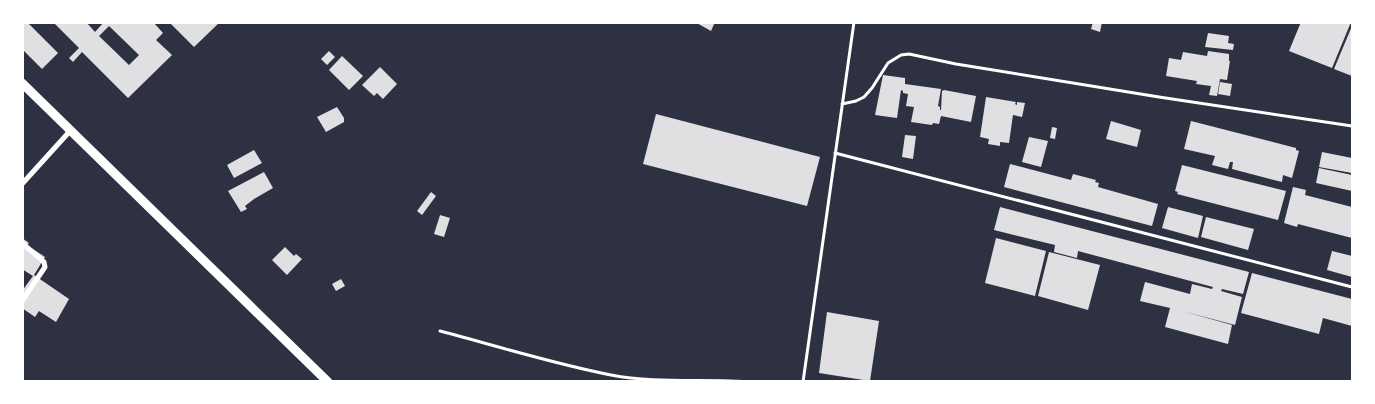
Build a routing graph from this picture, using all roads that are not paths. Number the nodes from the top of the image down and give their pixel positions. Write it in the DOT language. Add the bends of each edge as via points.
graph roads {
  1 [pos="854,22"];
  2 [pos="22,84"];
  3 [pos="842,104"];
  4 [pos="1352,126"];
  5 [pos="70,131"];
  6 [pos="835,153"];
  7 [pos="22,184"];
  8 [pos="22,243"];
  9 [pos="1352,287"];
  10 [pos="22,301"];
  11 [pos="440,331"];
  12 [pos="328,382"];
  13 [pos="753,382"];
  14 [pos="803,382"];
  1 -- 3 [label="lane"];
  2 -- 5 [label="street"];
  3 -- 4 [label="lane" via="864,97 888,63 909,54"];
  3 -- 6 [label="lane"];
  5 -- 7 [label="street"];
  5 -- 12 [label="street"];
  6 -- 9 [label="lane"];
  6 -- 14 [label="lane"];
  8 -- 10 [label="street" via="44,262 45,267"];
  11 -- 13 [label="lane" via="613,375"];
}
